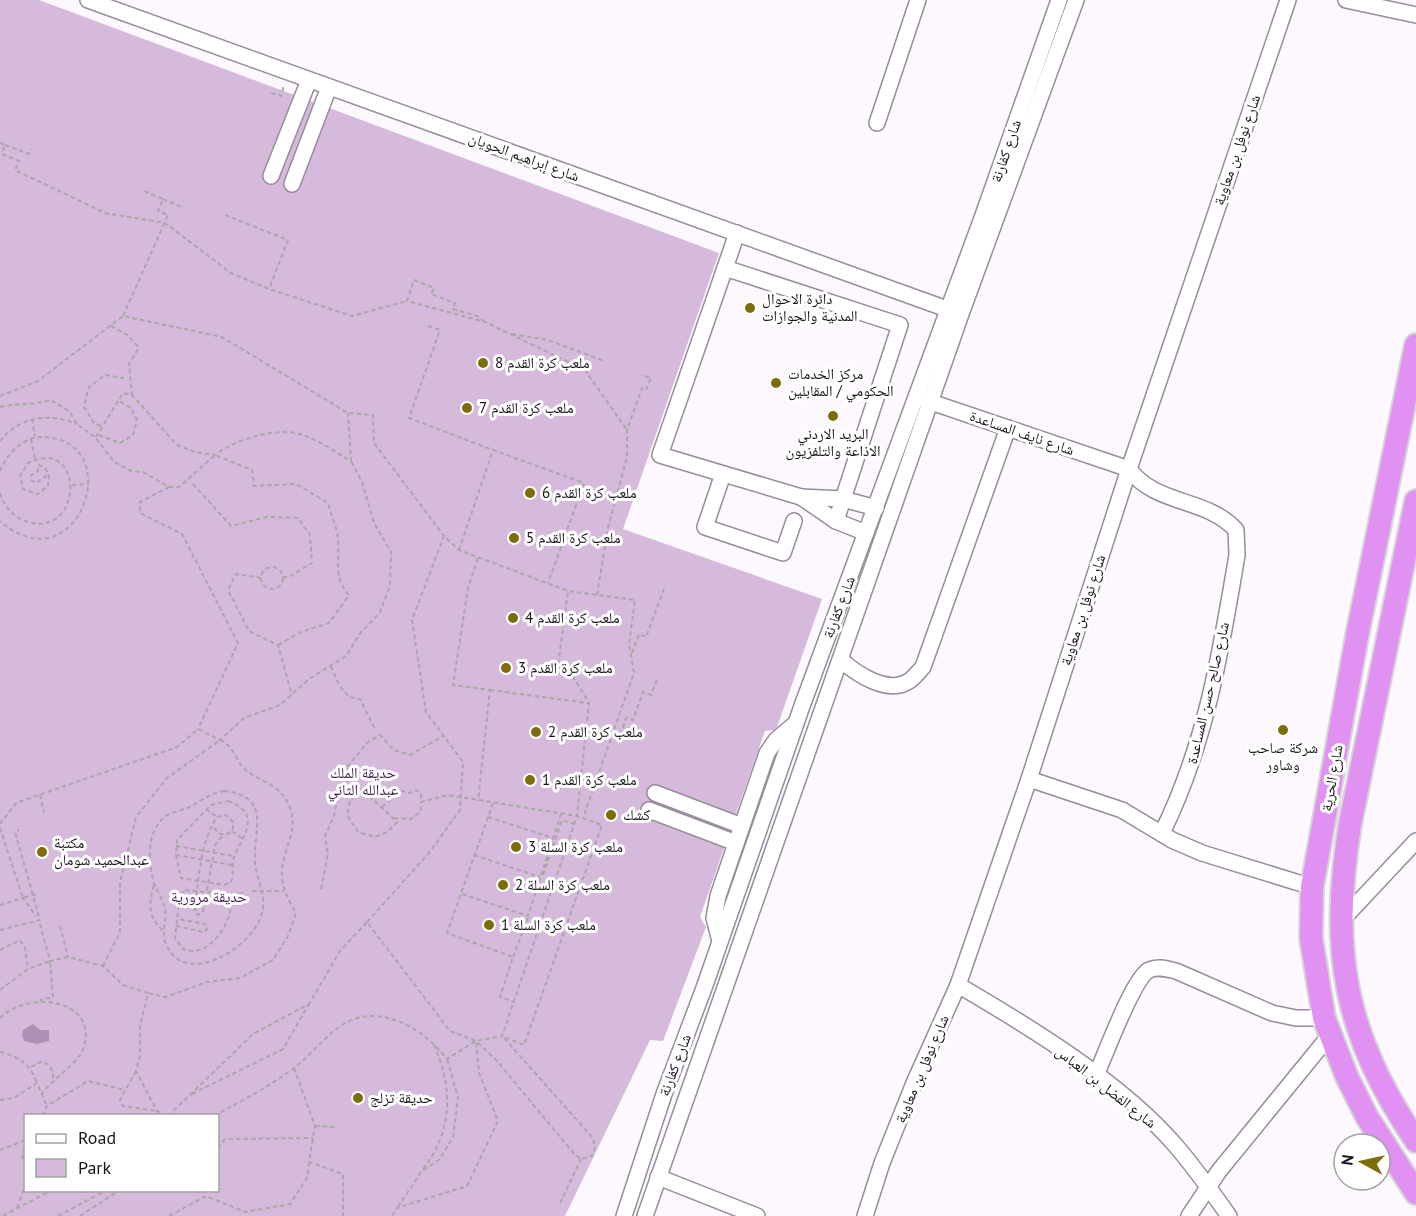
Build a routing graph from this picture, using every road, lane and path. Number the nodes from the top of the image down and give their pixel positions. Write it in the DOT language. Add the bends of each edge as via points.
graph roads {
  1 [pos="88,0"];
  2 [pos="918,0"];
  3 [pos="1059,0"];
  4 [pos="1076,0"];
  5 [pos="1288,0"];
  6 [pos="1346,0"];
  7 [pos="1416,15"];
  8 [pos="309,80"];
  9 [pos="329,87"];
  10 [pos="283,89"];
  11 [pos="271,93"];
  12 [pos="877,123"];
  13 [pos="0,143"];
  14 [pos="5,145"];
  15 [pos="31,149"];
  16 [pos="271,176"];
  17 [pos="292,184"];
  18 [pos="144,191"];
  19 [pos="163,199"];
  20 [pos="184,208"];
  21 [pos="225,215"];
  22 [pos="165,222"];
  23 [pos="736,233"];
  24 [pos="725,268"];
  25 [pos="269,290"];
  26 [pos="407,301"];
  27 [pos="955,311"];
  28 [pos="123,316"];
  29 [pos="485,322"];
  30 [pos="111,325"];
  31 [pos="428,326"];
  32 [pos="507,333"];
  33 [pos="1416,345"];
  34 [pos="604,361"];
  35 [pos="641,375"];
  36 [pos="124,378"];
  37 [pos="0,396"];
  38 [pos="132,396"];
  39 [pos="924,400"];
  40 [pos="119,401"];
  41 [pos="0,407"];
  42 [pos="348,413"];
  43 [pos="33,419"];
  44 [pos="77,424"];
  45 [pos="103,426"];
  46 [pos="1008,428"];
  47 [pos="627,430"];
  48 [pos="97,436"];
  49 [pos="33,438"];
  50 [pos="0,441"];
  51 [pos="493,450"];
  52 [pos="215,455"];
  53 [pos="35,460"];
  54 [pos="351,461"];
  55 [pos="1129,470"];
  56 [pos="0,471"];
  57 [pos="49,474"];
  58 [pos="723,474"];
  59 [pos="89,484"];
  60 [pos="193,484"];
  61 [pos="72,485"];
  62 [pos="169,488"];
  63 [pos="0,493"];
  64 [pos="801,496"];
  65 [pos="843,499"];
  66 [pos="1416,501"];
  67 [pos="876,508"];
  68 [pos="0,521"];
  69 [pos="794,521"];
  70 [pos="836,521"];
  71 [pos="866,533"];
  72 [pos="444,536"];
  73 [pos="459,550"];
  74 [pos="478,558"];
  75 [pos="283,577"];
  76 [pos="261,578"];
  77 [pos="548,583"];
  78 [pos="664,589"];
  79 [pos="568,591"];
  80 [pos="597,595"];
  81 [pos="278,645"];
  82 [pos="631,656"];
  83 [pos="842,661"];
  84 [pos="331,666"];
  85 [pos="658,677"];
  86 [pos="490,690"];
  87 [pos="292,695"];
  88 [pos="589,703"];
  89 [pos="796,723"];
  90 [pos="198,729"];
  91 [pos="376,731"];
  92 [pos="613,731"];
  93 [pos="443,736"];
  94 [pos="220,740"];
  95 [pos="339,778"];
  96 [pos="1029,779"];
  97 [pos="361,788"];
  98 [pos="655,793"];
  99 [pos="40,795"];
  100 [pos="461,798"];
  101 [pos="421,801"];
  102 [pos="478,801"];
  103 [pos="493,803"];
  104 [pos="382,807"];
  105 [pos="206,809"];
  106 [pos="649,810"];
  107 [pos="44,813"];
  108 [pos="561,813"];
  109 [pos="578,816"];
  110 [pos="217,817"];
  111 [pos="488,817"];
  112 [pos="393,818"];
  113 [pos="583,818"];
  114 [pos="575,824"];
  115 [pos="0,826"];
  116 [pos="742,826"];
  117 [pos="214,828"];
  118 [pos="19,830"];
  119 [pos="232,831"];
  120 [pos="1162,832"];
  121 [pos="223,835"];
  122 [pos="553,838"];
  123 [pos="244,840"];
  124 [pos="1416,841"];
  125 [pos="736,843"];
  126 [pos="176,846"];
  127 [pos="204,850"];
  128 [pos="213,852"];
  129 [pos="176,855"];
  130 [pos="474,855"];
  131 [pos="234,856"];
  132 [pos="202,860"];
  133 [pos="211,862"];
  134 [pos="232,865"];
  135 [pos="541,877"];
  136 [pos="198,882"];
  137 [pos="207,883"];
  138 [pos="154,885"];
  139 [pos="1312,887"];
  140 [pos="321,889"];
  141 [pos="197,890"];
  142 [pos="263,890"];
  143 [pos="206,891"];
  144 [pos="252,891"];
  145 [pos="284,891"];
  146 [pos="245,892"];
  147 [pos="35,894"];
  148 [pos="461,894"];
  149 [pos="232,897"];
  150 [pos="23,898"];
  151 [pos="0,905"];
  152 [pos="36,916"];
  153 [pos="528,916"];
  154 [pos="177,919"];
  155 [pos="368,922"];
  156 [pos="1340,922"];
  157 [pos="39,924"];
  158 [pos="60,926"];
  159 [pos="176,926"];
  160 [pos="0,930"];
  161 [pos="162,931"];
  162 [pos="720,942"];
  163 [pos="0,950"];
  164 [pos="68,957"];
  165 [pos="513,957"];
  166 [pos="50,961"];
  167 [pos="103,966"];
  168 [pos="28,969"];
  169 [pos="958,985"];
  170 [pos="0,990"];
  171 [pos="148,993"];
  172 [pos="39,1000"];
  173 [pos="514,1002"];
  174 [pos="309,1004"];
  175 [pos="0,1018"];
  176 [pos="1327,1027"];
  177 [pos="502,1036"];
  178 [pos="476,1041"];
  179 [pos="432,1042"];
  180 [pos="0,1053"];
  181 [pos="447,1059"];
  182 [pos="31,1067"];
  183 [pos="294,1068"];
  184 [pos="136,1071"];
  185 [pos="1096,1075"];
  186 [pos="52,1081"];
  187 [pos="37,1083"];
  188 [pos="125,1090"];
  189 [pos="42,1094"];
  190 [pos="188,1097"];
  191 [pos="0,1100"];
  192 [pos="47,1106"];
  193 [pos="157,1111"];
  194 [pos="43,1114"];
  195 [pos="164,1114"];
  196 [pos="170,1114"];
  197 [pos="218,1114"];
  198 [pos="315,1126"];
  199 [pos="336,1127"];
  200 [pos="313,1138"];
  201 [pos="24,1141"];
  202 [pos="1416,1141"];
  203 [pos="219,1147"];
  204 [pos="0,1150"];
  205 [pos="581,1159"];
  206 [pos="309,1162"];
  207 [pos="421,1172"];
  208 [pos="658,1177"];
  209 [pos="1209,1188"];
  210 [pos="24,1189"];
  211 [pos="50,1192"];
  212 [pos="105,1192"];
  213 [pos="118,1192"];
  214 [pos="1416,1193"];
  215 [pos="561,1203"];
  216 [pos="17,1208"];
  217 [pos="397,1208"];
  218 [pos="3,1216"];
  219 [pos="58,1216"];
  220 [pos="80,1216"];
  221 [pos="169,1216"];
  222 [pos="343,1216"];
  223 [pos="392,1216"];
  224 [pos="624,1216"];
  225 [pos="645,1216"];
  226 [pos="757,1216"];
  227 [pos="865,1216"];
  228 [pos="1189,1216"];
  229 [pos="1228,1216"];
  1 -- 8 [label="street, شارع إبراهيم الحويان"];
  2 -- 12 [label="street"];
  3 -- 27 [label="street, شارع كفارنة"];
  4 -- 27 [label="street, شارع كفارنة"];
  5 -- 55 [label="street, شارع نوفل بن معاوية"];
  6 -- 7 [label="street"];
  8 -- 9 [label="street, شارع إبراهيم الحويان"];
  8 -- 16 [label="street"];
  9 -- 17 [label="street"];
  9 -- 23 [label="street, شارع إبراهيم الحويان"];
  10 -- 11 [label="path" via="280,96"];
  13 -- 14 [label="path"];
  14 -- 15 [label="path" via="29,154"];
  14 -- 22 [label="path" via="2,154 19,161 15,171 105,213"];
  18 -- 19 [label="path"];
  19 -- 20 [label="path"];
  19 -- 22 [label="path" via="158,211 168,215"];
  21 -- 25 [label="path" via="288,240"];
  22 -- 25 [label="path" via="231,273"];
  22 -- 28 [label="path"];
  23 -- 24 [label="street"];
  23 -- 27 [label="street, شارع إبراهيم الحويان"];
  24 -- 58 [label="street" via="660,455"];
  24 -- 65 [label="street" via="900,325"];
  25 -- 26 [label="path" via="352,316"];
  26 -- 29 [label="path"];
  26 -- 29 [label="path" via="414,282 434,288 431,294 455,303 453,309"];
  27 -- 39 [label="street, شارع كفارنة"];
  28 -- 30 [label="path"];
  28 -- 42 [label="path" via="222,337"];
  29 -- 32 [label="path"];
  30 -- 37 [label="path" via="38,381"];
  30 -- 38 [label="path" via="128,334 140,348 129,364"];
  31 -- 51 [label="path" via="440,330 409,418"];
  32 -- 34 [label="path" via="548,340"];
  32 -- 47 [label="path" via="585,370"];
  33 -- 139 [label="highway, شارع الحرية" via="1357,636"];
  35 -- 47 [label="path" via="651,378 646,390 642,388"];
  36 -- 45 [label="path" via="105,375 89,387 84,407 94,423"];
  38 -- 40 [label="path" via="123,393"];
  38 -- 52 [label="path" via="177,445"];
  39 -- 46 [label="street, شارع نايف المساعدة"];
  39 -- 67 [label="street, شارع كفارنة"];
  39 -- 83 [label="street, شارع كفارنة"];
  40 -- 45 [label="path"];
  40 -- 48 [label="path" via="131,408 137,420 133,435 120,443"];
  41 -- 44 [label="path" via="51,400 69,411"];
  42 -- 54 [label="path"];
  42 -- 72 [label="path" via="373,414 374,443"];
  43 -- 44 [label="path" via="58,418"];
  43 -- 49 [label="path"];
  43 -- 50 [label="path" via="13,428"];
  44 -- 48 [label="path"];
  45 -- 48 [label="path"];
  46 -- 55 [label="street, شارع نايف المساعدة"];
  46 -- 83 [label="street" via="923,667 908,682 889,684 862,678"];
  47 -- 80 [label="path" via="627,457 608,528"];
  48 -- 62 [label="path" via="114,462 143,472"];
  49 -- 53 [label="path"];
  49 -- 56 [label="path" via="12,452"];
  49 -- 59 [label="path" via="51,438 74,448 87,468"];
  51 -- 73 [label="path"];
  51 -- 77 [label="path" via="584,483"];
  52 -- 54 [label="path" via="261,433 294,434 305,435"];
  52 -- 62 [label="path" via="179,487"];
  52 -- 81 [label="path" via="252,470 254,486 296,484 328,504 339,540 336,567 341,586 349,596 329,623"];
  53 -- 57 [label="path" via="21,471 23,489 34,494 44,492"];
  53 -- 61 [label="path" via="62,465"];
  54 -- 84 [label="path" via="362,482 374,523 391,552 390,586 379,614 345,656"];
  55 -- 96 [label="street, شارع نوفل بن معاوية"];
  55 -- 120 [label="street, شارع صالح حسن المساعدة" via="1150,490 1220,515 1236,530 1238,541 1219,658 1199,740"];
  57 -- 57 [label="path" via="36,483 31,480 39,465"];
  58 -- 64 [label="street"];
  58 -- 69 [label="street" via="705,527 783,553"];
  59 -- 61 [label="path"];
  59 -- 68 [label="path" via="89,495 77,519 54,536 24,537"];
  60 -- 75 [label="path" via="231,526 267,517 298,518 309,535 312,562"];
  61 -- 63 [label="path" via="66,508 45,523 34,524 16,517"];
  62 -- 90 [label="path" via="140,502 140,513 182,534 238,643"];
  64 -- 65 [label="street"];
  64 -- 70 [label="street"];
  65 -- 67 [label="street"];
  65 -- 70 [label="street"];
  66 -- 156 [label="highway, شارع الحرية" via="1350,824 1341,879"];
  67 -- 71 [label="street, شارع كفارنة"];
  70 -- 71 [label="street"];
  71 -- 89 [label="street, شارع كفارنة"];
  72 -- 73 [label="path"];
  72 -- 93 [label="path" via="412,620 426,712"];
  73 -- 74 [label="path"];
  74 -- 77 [label="path"];
  74 -- 86 [label="path" via="468,588 453,686"];
  75 -- 76 [label="path" via="274,567 266,569"];
  75 -- 76 [label="path" via="273,589 264,585"];
  76 -- 81 [label="path" via="236,574 228,590 249,632"];
  77 -- 79 [label="path"];
  78 -- 82 [label="path" via="646,637 639,634"];
  79 -- 80 [label="path"];
  79 -- 88 [label="path" via="557,674 572,675"];
  80 -- 82 [label="path" via="635,600"];
  81 -- 87 [label="path"];
  82 -- 92 [label="path" via="634,673"];
  83 -- 208 [label="street, شارع كفارنة"];
  84 -- 87 [label="path"];
  84 -- 91 [label="path" via="349,697 360,699"];
  85 -- 92 [label="path" via="651,695 643,692 633,720 626,718 621,734"];
  86 -- 88 [label="path"];
  86 -- 102 [label="path"];
  87 -- 94 [label="path" via="280,705 243,718"];
  88 -- 109 [label="path"];
  89 -- 116 [label="street" via="767,753"];
  89 -- 162 [label="street, شارع كفارنة"];
  90 -- 94 [label="path"];
  90 -- 99 [label="path" via="177,747"];
  92 -- 113 [label="path"];
  93 -- 95 [label="path" via="410,754 394,750 380,735 367,743"];
  93 -- 100 [label="path" via="463,762"];
  94 -- 145 [label="path" via="229,744 244,769 281,794 293,820 291,843 282,868"];
  94 -- 167 [label="path" via="167,778 136,816 120,883 120,932"];
  95 -- 97 [label="path"];
  95 -- 140 [label="path" via="334,816 325,836 328,854"];
  96 -- 120 [label="street" via="1122,810"];
  96 -- 169 [label="street, شارع نوفل بن معاوية"];
  97 -- 104 [label="path"];
  97 -- 112 [label="path" via="350,801 347,815 358,832 375,837 397,822"];
  98 -- 116 [label="street"];
  99 -- 107 [label="path"];
  99 -- 115 [label="path" via="16,803"];
  100 -- 101 [label="path" via="448,795"];
  100 -- 102 [label="path"];
  100 -- 155 [label="path" via="460,810 429,853"];
  101 -- 104 [label="path" via="417,790 410,793 393,789 390,800"];
  101 -- 112 [label="path" via="421,811 411,819"];
  102 -- 103 [label="path"];
  103 -- 108 [label="path"];
  103 -- 111 [label="path"];
  104 -- 112 [label="path"];
  105 -- 110 [label="path"];
  105 -- 123 [label="path" via="217,801 238,805 248,818"];
  105 -- 126 [label="path" via="180,835"];
  106 -- 125 [label="street"];
  108 -- 109 [label="path"];
  108 -- 122 [label="path"];
  109 -- 113 [label="path"];
  109 -- 114 [label="path"];
  110 -- 117 [label="path"];
  110 -- 119 [label="path" via="231,819"];
  111 -- 122 [label="path"];
  111 -- 130 [label="path"];
  113 -- 177 [label="path" via="602,825 524,1045"];
  114 -- 153 [label="path" via="562,820"];
  114 -- 173 [label="path"];
  115 -- 150 [label="path"];
  116 -- 125 [label="street"];
  117 -- 121 [label="path"];
  117 -- 127 [label="path"];
  118 -- 147 [label="path" via="15,832"];
  119 -- 121 [label="path"];
  119 -- 123 [label="path"];
  120 -- 139 [label="street" via="1202,852"];
  121 -- 128 [label="path"];
  122 -- 135 [label="path"];
  123 -- 131 [label="path"];
  124 -- 156 [label="street"];
  125 -- 162 [label="street" via="715,906"];
  126 -- 127 [label="path"];
  126 -- 129 [label="path"];
  127 -- 128 [label="path"];
  127 -- 132 [label="path"];
  128 -- 131 [label="path"];
  128 -- 133 [label="path"];
  129 -- 132 [label="path"];
  129 -- 136 [label="path" via="181,878"];
  130 -- 135 [label="path"];
  130 -- 148 [label="path"];
  131 -- 134 [label="path"];
  132 -- 133 [label="path"];
  132 -- 136 [label="path"];
  133 -- 134 [label="path"];
  133 -- 137 [label="path"];
  134 -- 137 [label="path" via="233,879 228,885"];
  135 -- 153 [label="path"];
  136 -- 137 [label="path"];
  136 -- 141 [label="path"];
  137 -- 143 [label="path"];
  138 -- 142 [label="path" via="150,850 160,821 207,795 224,791 245,798 256,812 259,832 255,859"];
  138 -- 161 [label="path" via="164,908"];
  138 -- 161 [label="path" via="149,911"];
  139 -- 176 [label="highway, شارع الحرية" via="1311,938"];
  141 -- 143 [label="path"];
  141 -- 143 [label="path" via="195,912 199,916"];
  141 -- 154 [label="path" via="182,893"];
  142 -- 144 [label="path"];
  142 -- 145 [label="path"];
  142 -- 161 [label="path" via="262,916 254,930 219,958 201,963 180,960 170,953"];
  143 -- 149 [label="path"];
  145 -- 171 [label="path" via="296,913 273,960 240,978 207,982 165,997"];
  146 -- 149 [label="path"];
  147 -- 150 [label="path"];
  147 -- 160 [label="path" via="40,920"];
  148 -- 153 [label="path"];
  148 -- 165 [label="path" via="447,933"];
  149 -- 159 [label="path" via="226,920 205,949 183,949 176,938"];
  150 -- 151 [label="path"];
  150 -- 152 [label="path"];
  153 -- 165 [label="path"];
  154 -- 159 [label="path"];
  154 -- 159 [label="path" via="205,924 208,928 204,932"];
  155 -- 174 [label="path" via="339,951"];
  155 -- 178 [label="path" via="450,1031"];
  156 -- 202 [label="highway, شارع الحرية" via="1349,1002 1362,1040 1375,1071"];
  157 -- 166 [label="path"];
  158 -- 164 [label="path"];
  162 -- 224 [label="street, شارع كفارنة"];
  163 -- 168 [label="path" via="20,940"];
  164 -- 166 [label="path"];
  164 -- 167 [label="path"];
  165 -- 173 [label="path" via="500,997"];
  166 -- 168 [label="path"];
  166 -- 172 [label="path" via="53,997"];
  167 -- 171 [label="path" via="123,985"];
  168 -- 170 [label="path"];
  169 -- 185 [label="street, شارع الفضل بن العباس"];
  169 -- 227 [label="street, شارع نوفل بن معاوية" via="914,1083"];
  171 -- 184 [label="path"];
  172 -- 175 [label="path" via="13,1006"];
  172 -- 186 [label="path" via="71,1010 85,1030 80,1055"];
  173 -- 177 [label="path"];
  174 -- 190 [label="path" via="253,1034"];
  174 -- 190 [label="path" via="283,1049"];
  176 -- 185 [label="street" via="1272,1013 1176,971 1149,970 1132,993"];
  176 -- 209 [label="street"];
  176 -- 214 [label="highway, شارع الحرية" via="1354,1094"];
  177 -- 178 [label="path"];
  177 -- 205 [label="path" via="593,1138 594,1152"];
  178 -- 181 [label="path"];
  178 -- 205 [label="path"];
  178 -- 217 [label="path" via="479,1073 498,1121 467,1186"];
  179 -- 181 [label="path"];
  179 -- 183 [label="path" via="403,1023 365,1017 341,1026"];
  179 -- 207 [label="path" via="444,1072 447,1110 442,1136"];
  180 -- 182 [label="path"];
  181 -- 207 [label="path" via="458,1097 455,1128 440,1159"];
  182 -- 186 [label="path" via="40,1062 48,1064 53,1072"];
  182 -- 187 [label="path"];
  183 -- 197 [label="path"];
  183 -- 198 [label="path"];
  184 -- 188 [label="path"];
  184 -- 193 [label="path"];
  185 -- 209 [label="street, شارع الفضل بن العباس" via="1155,1124"];
  186 -- 189 [label="path"];
  187 -- 189 [label="path"];
  187 -- 191 [label="path" via="14,1098"];
  188 -- 192 [label="path" via="88,1081"];
  188 -- 193 [label="path" via="120,1100 123,1106"];
  189 -- 192 [label="path"];
  190 -- 196 [label="path"];
  192 -- 194 [label="path"];
  193 -- 195 [label="path"];
  198 -- 199 [label="path"];
  198 -- 200 [label="path"];
  200 -- 203 [label="path" via="225,1139"];
  200 -- 206 [label="path"];
  201 -- 204 [label="path"];
  205 -- 215 [label="path"];
  206 -- 221 [label="path" via="307,1178 290,1204 245,1212 206,1196"];
  206 -- 222 [label="path" via="343,1174"];
  207 -- 217 [label="path"];
  208 -- 225 [label="street, شارع كفارنة"];
  208 -- 226 [label="street"];
  209 -- 228 [label="street"];
  209 -- 229 [label="street, شارع الفضل بن العباس"];
  210 -- 216 [label="path"];
  211 -- 216 [label="path"];
  212 -- 219 [label="path"];
  213 -- 220 [label="path"];
  216 -- 218 [label="path"];
  217 -- 223 [label="path"];
}
